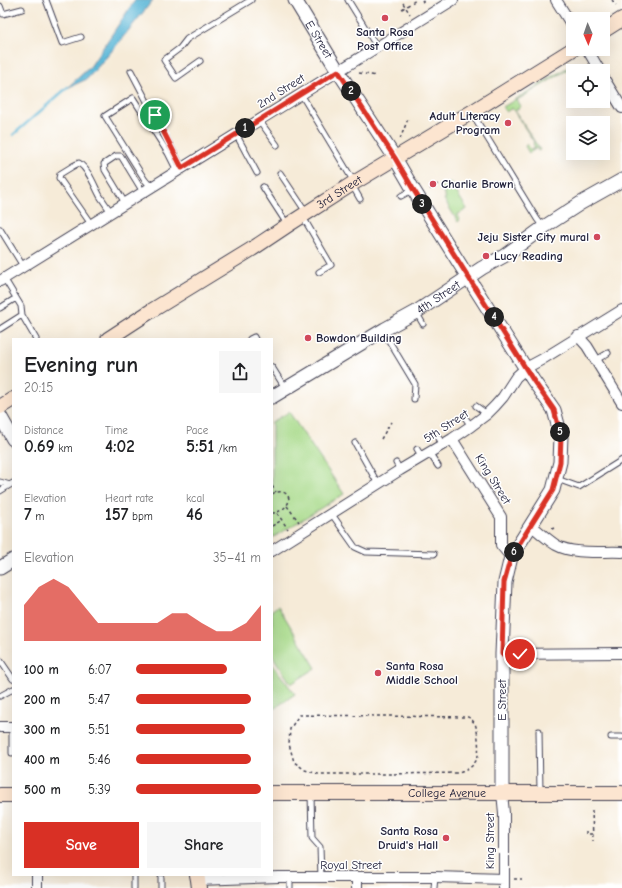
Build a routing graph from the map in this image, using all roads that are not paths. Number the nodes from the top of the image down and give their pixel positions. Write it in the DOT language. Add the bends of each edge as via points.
graph roads {
  1 [pos="46,0"];
  2 [pos="251,0"];
  3 [pos="295,0"];
  4 [pos="348,0"];
  5 [pos="453,0"];
  6 [pos="556,0"];
  7 [pos="0,6"];
  8 [pos="22,9"];
  9 [pos="2,15"];
  10 [pos="566,16"];
  11 [pos="622,19"];
  12 [pos="610,27"];
  13 [pos="81,37"];
  14 [pos="377,47"];
  15 [pos="566,53"];
  16 [pos="200,61"];
  17 [pos="131,71"];
  18 [pos="338,71"];
  19 [pos="610,88"];
  20 [pos="301,94"];
  21 [pos="622,108"];
  22 [pos="472,112"];
  23 [pos="259,120"];
  24 [pos="236,134"];
  25 [pos="277,145"];
  26 [pos="395,158"];
  27 [pos="180,169"];
  28 [pos="257,173"];
  29 [pos="280,173"];
  30 [pos="622,180"];
  31 [pos="353,184"];
  32 [pos="262,187"];
  33 [pos="147,189"];
  34 [pos="413,189"];
  35 [pos="401,196"];
  36 [pos="360,199"];
  37 [pos="125,203"];
  38 [pos="111,212"];
  39 [pos="304,214"];
  40 [pos="91,224"];
  41 [pos="288,225"];
  42 [pos="544,227"];
  43 [pos="0,229"];
  44 [pos="23,266"];
  45 [pos="319,272"];
  46 [pos="469,278"];
  47 [pos="2,279"];
  48 [pos="16,298"];
  49 [pos="0,308"];
  50 [pos="622,310"];
  51 [pos="416,312"];
  52 [pos="22,315"];
  53 [pos="423,324"];
  54 [pos="0,329"];
  55 [pos="383,330"];
  56 [pos="578,336"];
  57 [pos="35,338"];
  58 [pos="110,338"];
  59 [pos="608,353"];
  60 [pos="596,360"];
  61 [pos="526,368"];
  62 [pos="273,370"];
  63 [pos="285,389"];
  64 [pos="273,396"];
  65 [pos="414,399"];
  66 [pos="12,400"];
  67 [pos="622,403"];
  68 [pos="476,406"];
  69 [pos="0,408"];
  70 [pos="487,414"];
  71 [pos="0,416"];
  72 [pos="464,416"];
  73 [pos="471,426"];
  74 [pos="12,437"];
  75 [pos="444,440"];
  76 [pos="354,443"];
  77 [pos="423,453"];
  78 [pos="622,460"];
  79 [pos="438,466"];
  80 [pos="556,479"];
  81 [pos="0,482"];
  82 [pos="12,484"];
  83 [pos="378,484"];
  84 [pos="0,491"];
  85 [pos="331,513"];
  86 [pos="531,526"];
  87 [pos="273,550"];
  88 [pos="622,552"];
  89 [pos="434,554"];
  90 [pos="511,557"];
  91 [pos="622,653"];
  92 [pos="502,654"];
  93 [pos="0,660"];
  94 [pos="12,678"];
  95 [pos="12,690"];
  96 [pos="1,695"];
  97 [pos="0,727"];
  98 [pos="12,727"];
  99 [pos="539,731"];
  100 [pos="611,737"];
  101 [pos="622,737"];
  102 [pos="273,793"];
  103 [pos="311,793"];
  104 [pos="502,793"];
  105 [pos="540,793"];
  106 [pos="622,793"];
  107 [pos="0,795"];
  108 [pos="12,795"];
  109 [pos="37,876"];
  110 [pos="134,877"];
  111 [pos="290,877"];
  112 [pos="435,877"];
  113 [pos="161,878"];
  114 [pos="321,878"];
  115 [pos="198,881"];
  116 [pos="507,882"];
  117 [pos="357,883"];
  118 [pos="37,888"];
  119 [pos="134,888"];
  120 [pos="161,888"];
  121 [pos="290,888"];
  122 [pos="434,888"];
  1 -- 13 [label="lane" via="62,43"];
  2 -- 16 [label="lane" via="187,38 180,48 164,60 176,78"];
  3 -- 18 [label="street, E Street"];
  4 -- 14 [label="lane"];
  5 -- 14 [label="street, 2nd Street"];
  6 -- 10 [label="street"];
  7 -- 9 [label="lane"];
  8 -- 9 [label="lane"];
  11 -- 12 [label="main road"];
  14 -- 18 [label="street, 2nd Street"];
  15 -- 22 [label="main road, 3rd Street"];
  17 -- 27 [label="lane"];
  18 -- 20 [label="street, 2nd Street"];
  18 -- 26 [label="street, E Street"];
  19 -- 21 [label="street"];
  20 -- 23 [label="street, 2nd Street"];
  20 -- 31 [label="lane"];
  22 -- 26 [label="main road, 3rd Street"];
  22 -- 42 [label="lane"];
  23 -- 24 [label="street, 2nd Street"];
  23 -- 25 [label="lane"];
  24 -- 27 [label="street, 2nd Street"];
  24 -- 28 [label="lane"];
  26 -- 31 [label="main road, 3rd Street"];
  26 -- 34 [label="street, E Street"];
  27 -- 33 [label="street, 2nd Street"];
  27 -- 33 [label="lane" via="133,98 105,116 145,180"];
  29 -- 39 [label="lane"];
  30 -- 42 [label="street, 4th Street" via="581,202"];
  31 -- 36 [label="lane"];
  31 -- 39 [label="main road, 3rd Street"];
  32 -- 41 [label="lane"];
  33 -- 37 [label="street, 2nd Street"];
  33 -- 37 [label="lane" via="122,156 116,156 104,164 105,170"];
  34 -- 35 [label="lane"];
  34 -- 46 [label="street, E Street"];
  37 -- 38 [label="street, 2nd Street"];
  38 -- 40 [label="street, 2nd Street"];
  38 -- 40 [label="lane" via="83,166 73,166 60,174 59,178"];
  39 -- 41 [label="main road, 3rd Street"];
  39 -- 45 [label="lane" via="331,265"];
  40 -- 44 [label="street, 2nd Street"];
  41 -- 58 [label="main road, 3rd Street"];
  42 -- 46 [label="street, 4th Street"];
  43 -- 44 [label="lane"];
  44 -- 47 [label="street, 2nd Street"];
  46 -- 51 [label="street, 4th Street"];
  46 -- 61 [label="street, E Street"];
  47 -- 48 [label="lane"];
  48 -- 49 [label="lane"];
  48 -- 52 [label="lane" via="21,306"];
  50 -- 56 [label="street, 5th Street"];
  51 -- 53 [label="lane"];
  51 -- 55 [label="street, 4th Street"];
  52 -- 54 [label="lane"];
  52 -- 57 [label="lane"];
  55 -- 63 [label="street, 4th Street"];
  55 -- 65 [label="lane" via="415,384"];
  56 -- 60 [label="street"];
  56 -- 61 [label="street, 5th Street"];
  59 -- 60 [label="lane"];
  60 -- 67 [label="street"];
  61 -- 70 [label="street, 5th Street"];
  61 -- 80 [label="street, E Street" via="554,410 561,436 560,462"];
  62 -- 63 [label="lane"];
  63 -- 64 [label="street, 4th Street"];
  66 -- 69 [label="main road"];
  68 -- 70 [label="lane"];
  70 -- 73 [label="street, 5th Street"];
  71 -- 74 [label="street"];
  72 -- 73 [label="lane"];
  73 -- 75 [label="street, 5th Street"];
  75 -- 77 [label="street, 5th Street"];
  75 -- 90 [label="street, King Street" via="501,517 501,546"];
  76 -- 83 [label="lane"];
  77 -- 79 [label="lane"];
  77 -- 83 [label="street, 5th Street" via="398,466"];
  78 -- 80 [label="lane" via="579,487"];
  80 -- 86 [label="street, E Street" via="553,490"];
  81 -- 82 [label="lane"];
  82 -- 84 [label="lane"];
  83 -- 85 [label="street, 5th Street"];
  85 -- 87 [label="street, 5th Street"];
  85 -- 89 [label="lane" via="356,547 366,552"];
  86 -- 88 [label="street" via="556,545 568,550"];
  86 -- 90 [label="street, E Street"];
  90 -- 92 [label="street, E Street" via="504,582"];
  91 -- 92 [label="street"];
  92 -- 104 [label="street, E Street"];
  93 -- 94 [label="lane"];
  95 -- 96 [label="lane"];
  97 -- 98 [label="street"];
  99 -- 105 [label="lane"];
  100 -- 101 [label="lane"];
  102 -- 103 [label="main road, College Avenue"];
  103 -- 104 [label="main road, College Avenue"];
  103 -- 114 [label="lane" via="312,838 320,847"];
  104 -- 105 [label="main road, College Avenue"];
  104 -- 116 [label="street, King Street"];
  105 -- 106 [label="main road, College Avenue"];
  107 -- 108 [label="main road"];
  109 -- 118 [label="street"];
  110 -- 119 [label="lane"];
  111 -- 114 [label="street, Royal Street"];
  111 -- 115 [label="street, Royal Street"];
  111 -- 121 [label="lane"];
  112 -- 116 [label="street, Royal Street"];
  112 -- 117 [label="street, Royal Street"];
  112 -- 122 [label="lane"];
  113 -- 120 [label="lane"];
  114 -- 117 [label="street, Royal Street"];
}
